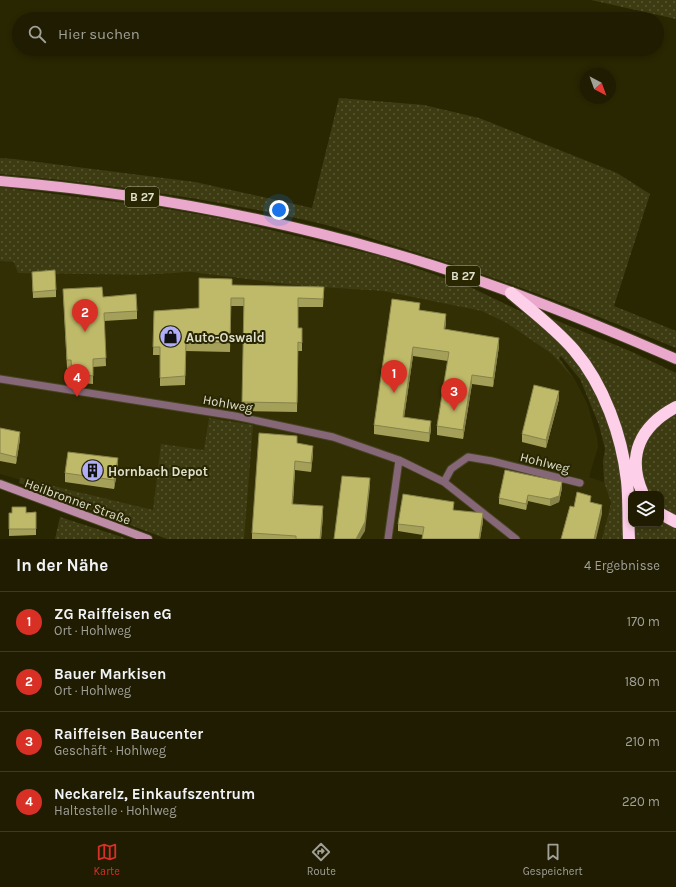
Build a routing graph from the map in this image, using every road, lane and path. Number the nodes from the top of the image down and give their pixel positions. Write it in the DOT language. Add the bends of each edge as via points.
graph roads {
  1 [pos="0,181"];
  2 [pos="511,293"];
  3 [pos="676,360"];
  4 [pos="0,378"];
  5 [pos="676,407"];
  6 [pos="399,460"];
  7 [pos="444,482"];
  8 [pos="580,483"];
  9 [pos="0,484"];
  10 [pos="642,491"];
  11 [pos="664,516"];
  12 [pos="676,522"];
  13 [pos="148,539"];
  14 [pos="388,539"];
  15 [pos="516,539"];
  16 [pos="629,539"];
  1 -- 2 [label="main road, B 27" via="138,196 236,214 386,251"];
  2 -- 3 [label="main road, B 27" via="614,332"];
  2 -- 16 [label="highway" via="574,349 601,393 614,424 626,471"];
  4 -- 6 [label="street, Hohlweg" via="235,416 333,437"];
  5 -- 10 [label="highway" via="664,413 646,429 640,442 635,468"];
  6 -- 7 [label="street, Hohlweg"];
  6 -- 14 [label="street"];
  7 -- 8 [label="street, Hohlweg" via="451,469 468,457"];
  7 -- 15 [label="street, Hohlweg"];
  9 -- 13 [label="street, Heilbronner Straße"];
  11 -- 12 [label="highway"];
}
